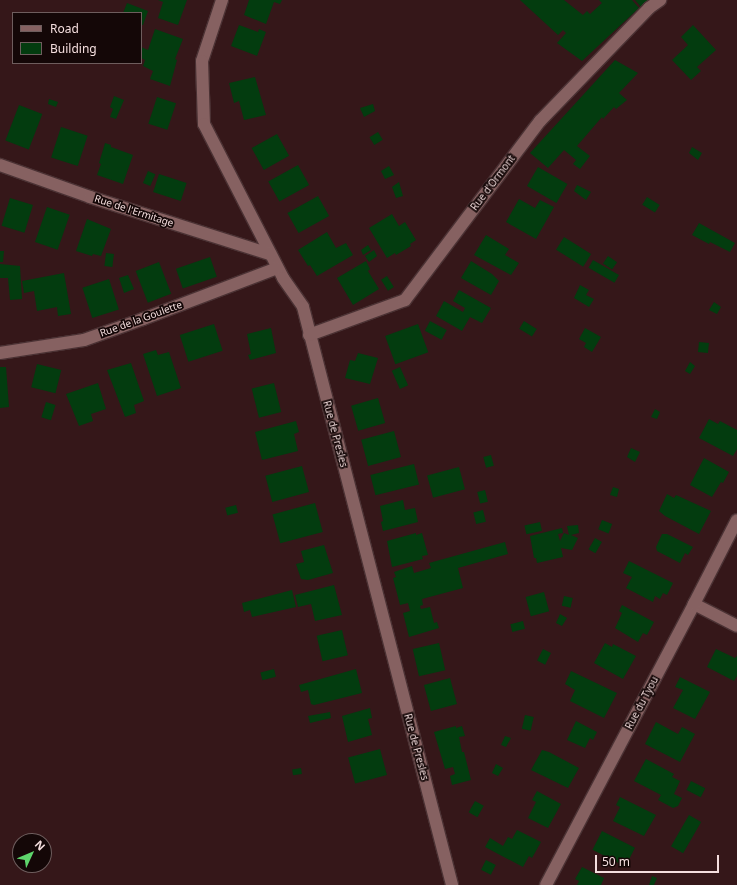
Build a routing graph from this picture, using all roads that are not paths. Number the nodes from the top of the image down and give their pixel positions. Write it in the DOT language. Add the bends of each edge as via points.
graph roads {
  1 [pos="222,0"];
  2 [pos="660,0"];
  3 [pos="0,165"];
  4 [pos="270,254"];
  5 [pos="277,268"];
  6 [pos="309,335"];
  7 [pos="0,352"];
  8 [pos="737,520"];
  9 [pos="694,604"];
  10 [pos="737,626"];
  11 [pos="452,885"];
  12 [pos="546,885"];
  1 -- 4 [label="street, Rue de Presles" via="202,61 204,124"];
  2 -- 6 [label="street, Rue d'Ormont" via="649,8 540,121 405,300"];
  3 -- 4 [label="street, Rue de l'Ermitage" via="90,197"];
  4 -- 5 [label="street, Rue de Presles"];
  5 -- 6 [label="street, Rue de Presles" via="303,307"];
  5 -- 7 [label="street, Rue de la Goulette" via="84,340"];
  6 -- 11 [label="street, Rue de Presles"];
  8 -- 9 [label="street, Rue du Tyou"];
  9 -- 10 [label="street"];
  9 -- 12 [label="street, Rue du Tyou"];
}
